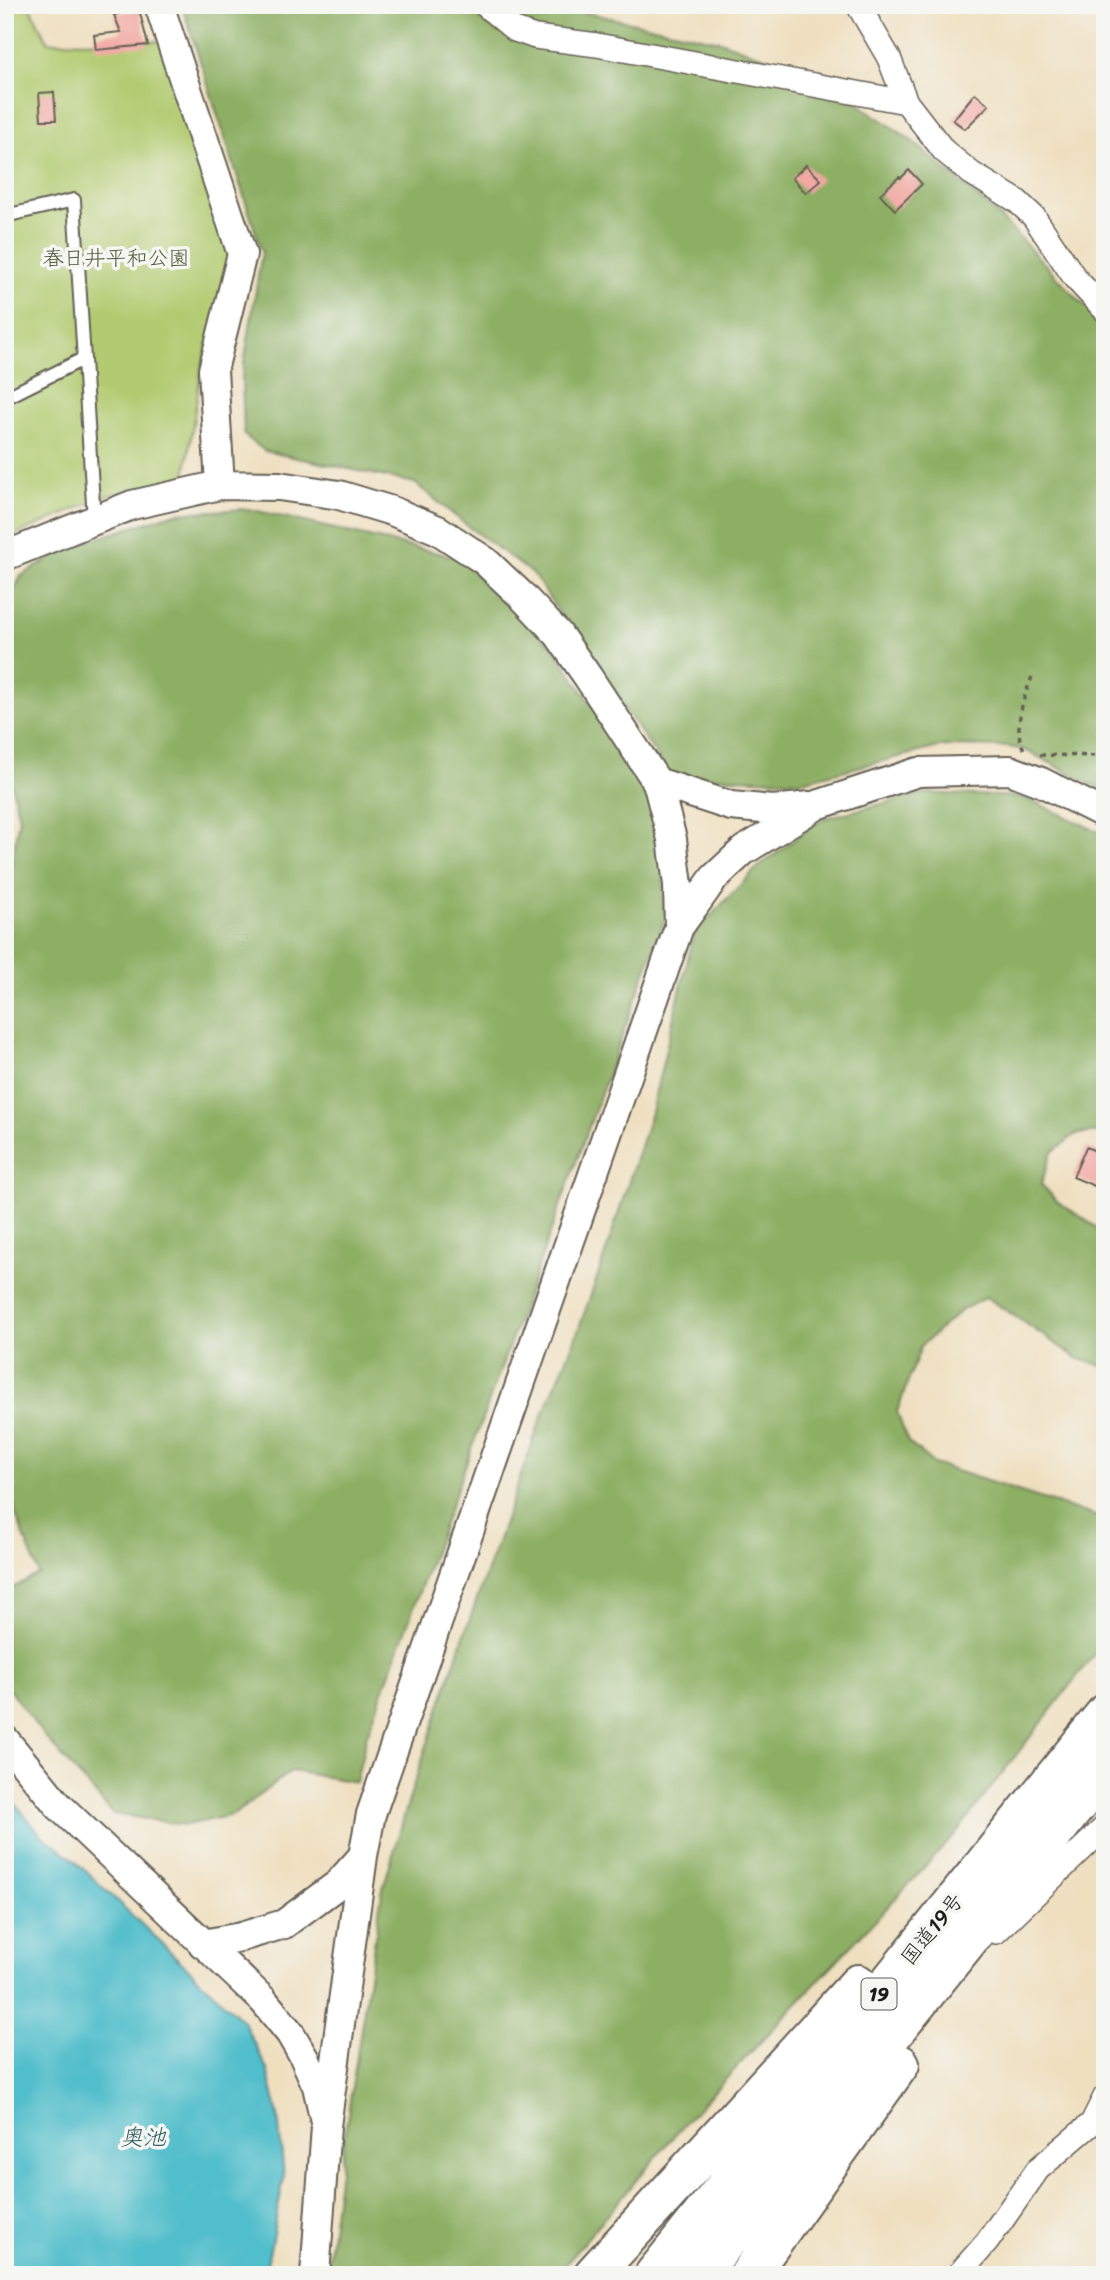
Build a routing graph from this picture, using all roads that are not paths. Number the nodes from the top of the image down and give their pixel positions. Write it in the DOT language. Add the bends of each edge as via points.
graph roads {
  1 [pos="159,5"];
  2 [pos="485,5"];
  3 [pos="858,5"];
  4 [pos="906,102"];
  5 [pos="5,216"];
  6 [pos="1105,310"];
  7 [pos="83,359"];
  8 [pos="5,398"];
  9 [pos="220,485"];
  10 [pos="94,520"];
  11 [pos="6,557"];
  12 [pos="657,782"];
  13 [pos="817,805"];
  14 [pos="1105,814"];
  15 [pos="679,927"];
  16 [pos="1105,1714"];
  17 [pos="5,1740"];
  18 [pos="1105,1770"];
  19 [pos="1105,1827"];
  20 [pos="363,1856"];
  21 [pos="994,1879"];
  22 [pos="996,1932"];
  23 [pos="203,1944"];
  24 [pos="1105,2097"];
  25 [pos="326,2126"];
  26 [pos="315,2275"];
  27 [pos="593,2275"];
  28 [pos="654,2275"];
  29 [pos="699,2275"];
  30 [pos="749,2275"];
  31 [pos="958,2275"];
  1 -- 9 [label="street" via="242,254 213,370"];
  2 -- 4 [label="street" via="515,30 535,37"];
  3 -- 4 [label="street" via="889,58"];
  4 -- 6 [label="street" via="944,151 1034,217 1075,278"];
  5 -- 7 [label="lane" via="74,200"];
  7 -- 8 [label="lane"];
  7 -- 10 [label="lane"];
  9 -- 10 [label="street" via="132,505"];
  9 -- 12 [label="street" via="279,486 339,495 392,510 438,530 485,561 558,634"];
  10 -- 11 [label="street"];
  12 -- 13 [label="street" via="731,806 773,810"];
  12 -- 15 [label="street" via="674,850"];
  13 -- 14 [label="street" via="918,772 1010,771"];
  13 -- 15 [label="street" via="743,851 713,878"];
  15 -- 20 [label="street" via="371,1814"];
  16 -- 21 [label="highway, 国道19号 / 19"];
  17 -- 23 [label="street" via="58,1805"];
  18 -- 21 [label="highway, 国道19号 / 19"];
  19 -- 22 [label="street"];
  20 -- 23 [label="street" via="337,1885 284,1924"];
  20 -- 25 [label="street"];
  21 -- 22 [label="highway"];
  21 -- 27 [label="highway" via="950,1883"];
  21 -- 28 [label="highway, 国道19号 / 19"];
  21 -- 29 [label="highway, 国道19号 / 19"];
  22 -- 30 [label="highway"];
  23 -- 25 [label="street" via="263,2000 290,2033 317,2086"];
  24 -- 31 [label="street" via="1092,2123 1038,2169"];
  25 -- 26 [label="street"];
}
